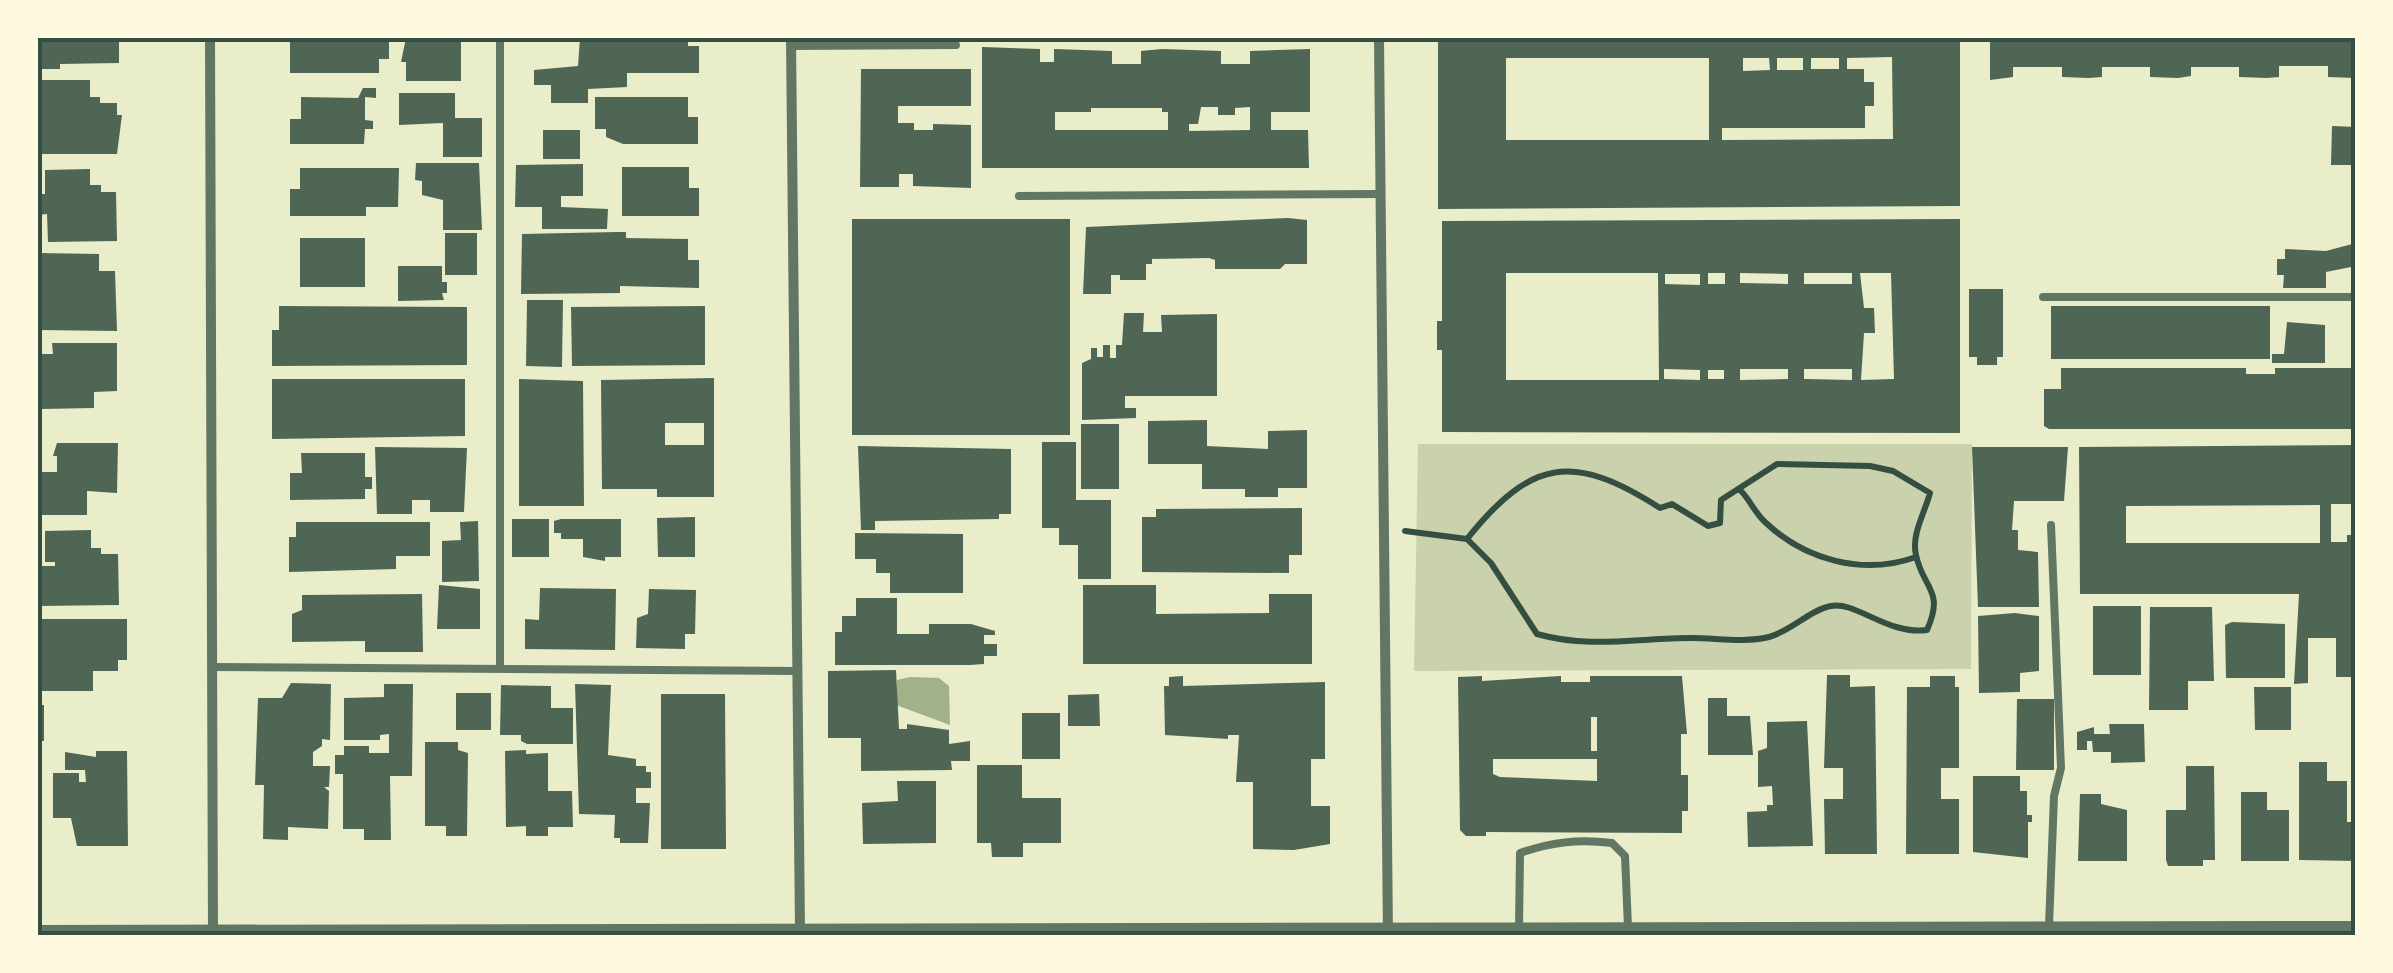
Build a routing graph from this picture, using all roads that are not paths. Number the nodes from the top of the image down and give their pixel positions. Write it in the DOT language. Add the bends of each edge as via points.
graph roads {
  1 [pos="210,38"];
  2 [pos="500,38"];
  3 [pos="1379,38"];
  4 [pos="791,42"];
  5 [pos="956,46"];
  6 [pos="1381,194"];
  7 [pos="1020,196"];
  8 [pos="2043,297"];
  9 [pos="2356,297"];
  10 [pos="2050,525"];
  11 [pos="212,667"];
  12 [pos="500,669"];
  13 [pos="797,671"];
  14 [pos="2049,926"];
  15 [pos="2356,926"];
  16 [pos="1628,927"];
  17 [pos="1518,928"];
  18 [pos="38,930"];
  19 [pos="1904,931"];
  20 [pos="2074,931"];
  21 [pos="2207,931"];
  22 [pos="213,932"];
  23 [pos="800,932"];
  24 [pos="1388,932"];
  1 -- 11 [label="street"];
  2 -- 12 [label="lane"];
  3 -- 6 [label="street"];
  4 -- 5 [label="lane"];
  4 -- 13 [label="street"];
  6 -- 7 [label="lane"];
  6 -- 24 [label="street"];
  8 -- 9 [label="lane"];
  10 -- 14 [label="lane" via="2061,768"];
  11 -- 12 [label="lane"];
  11 -- 22 [label="street"];
  12 -- 13 [label="lane"];
  13 -- 23 [label="street"];
  14 -- 19 [label="street"];
  14 -- 20 [label="street"];
  15 -- 21 [label="street"];
  16 -- 17 [label="street"];
  16 -- 17 [label="lane" via="1625,856 1612,843 1587,840 1520,852"];
  16 -- 19 [label="street"];
  17 -- 24 [label="street"];
  18 -- 22 [label="street"];
  20 -- 21 [label="street"];
  22 -- 23 [label="street"];
  23 -- 24 [label="street"];
}
